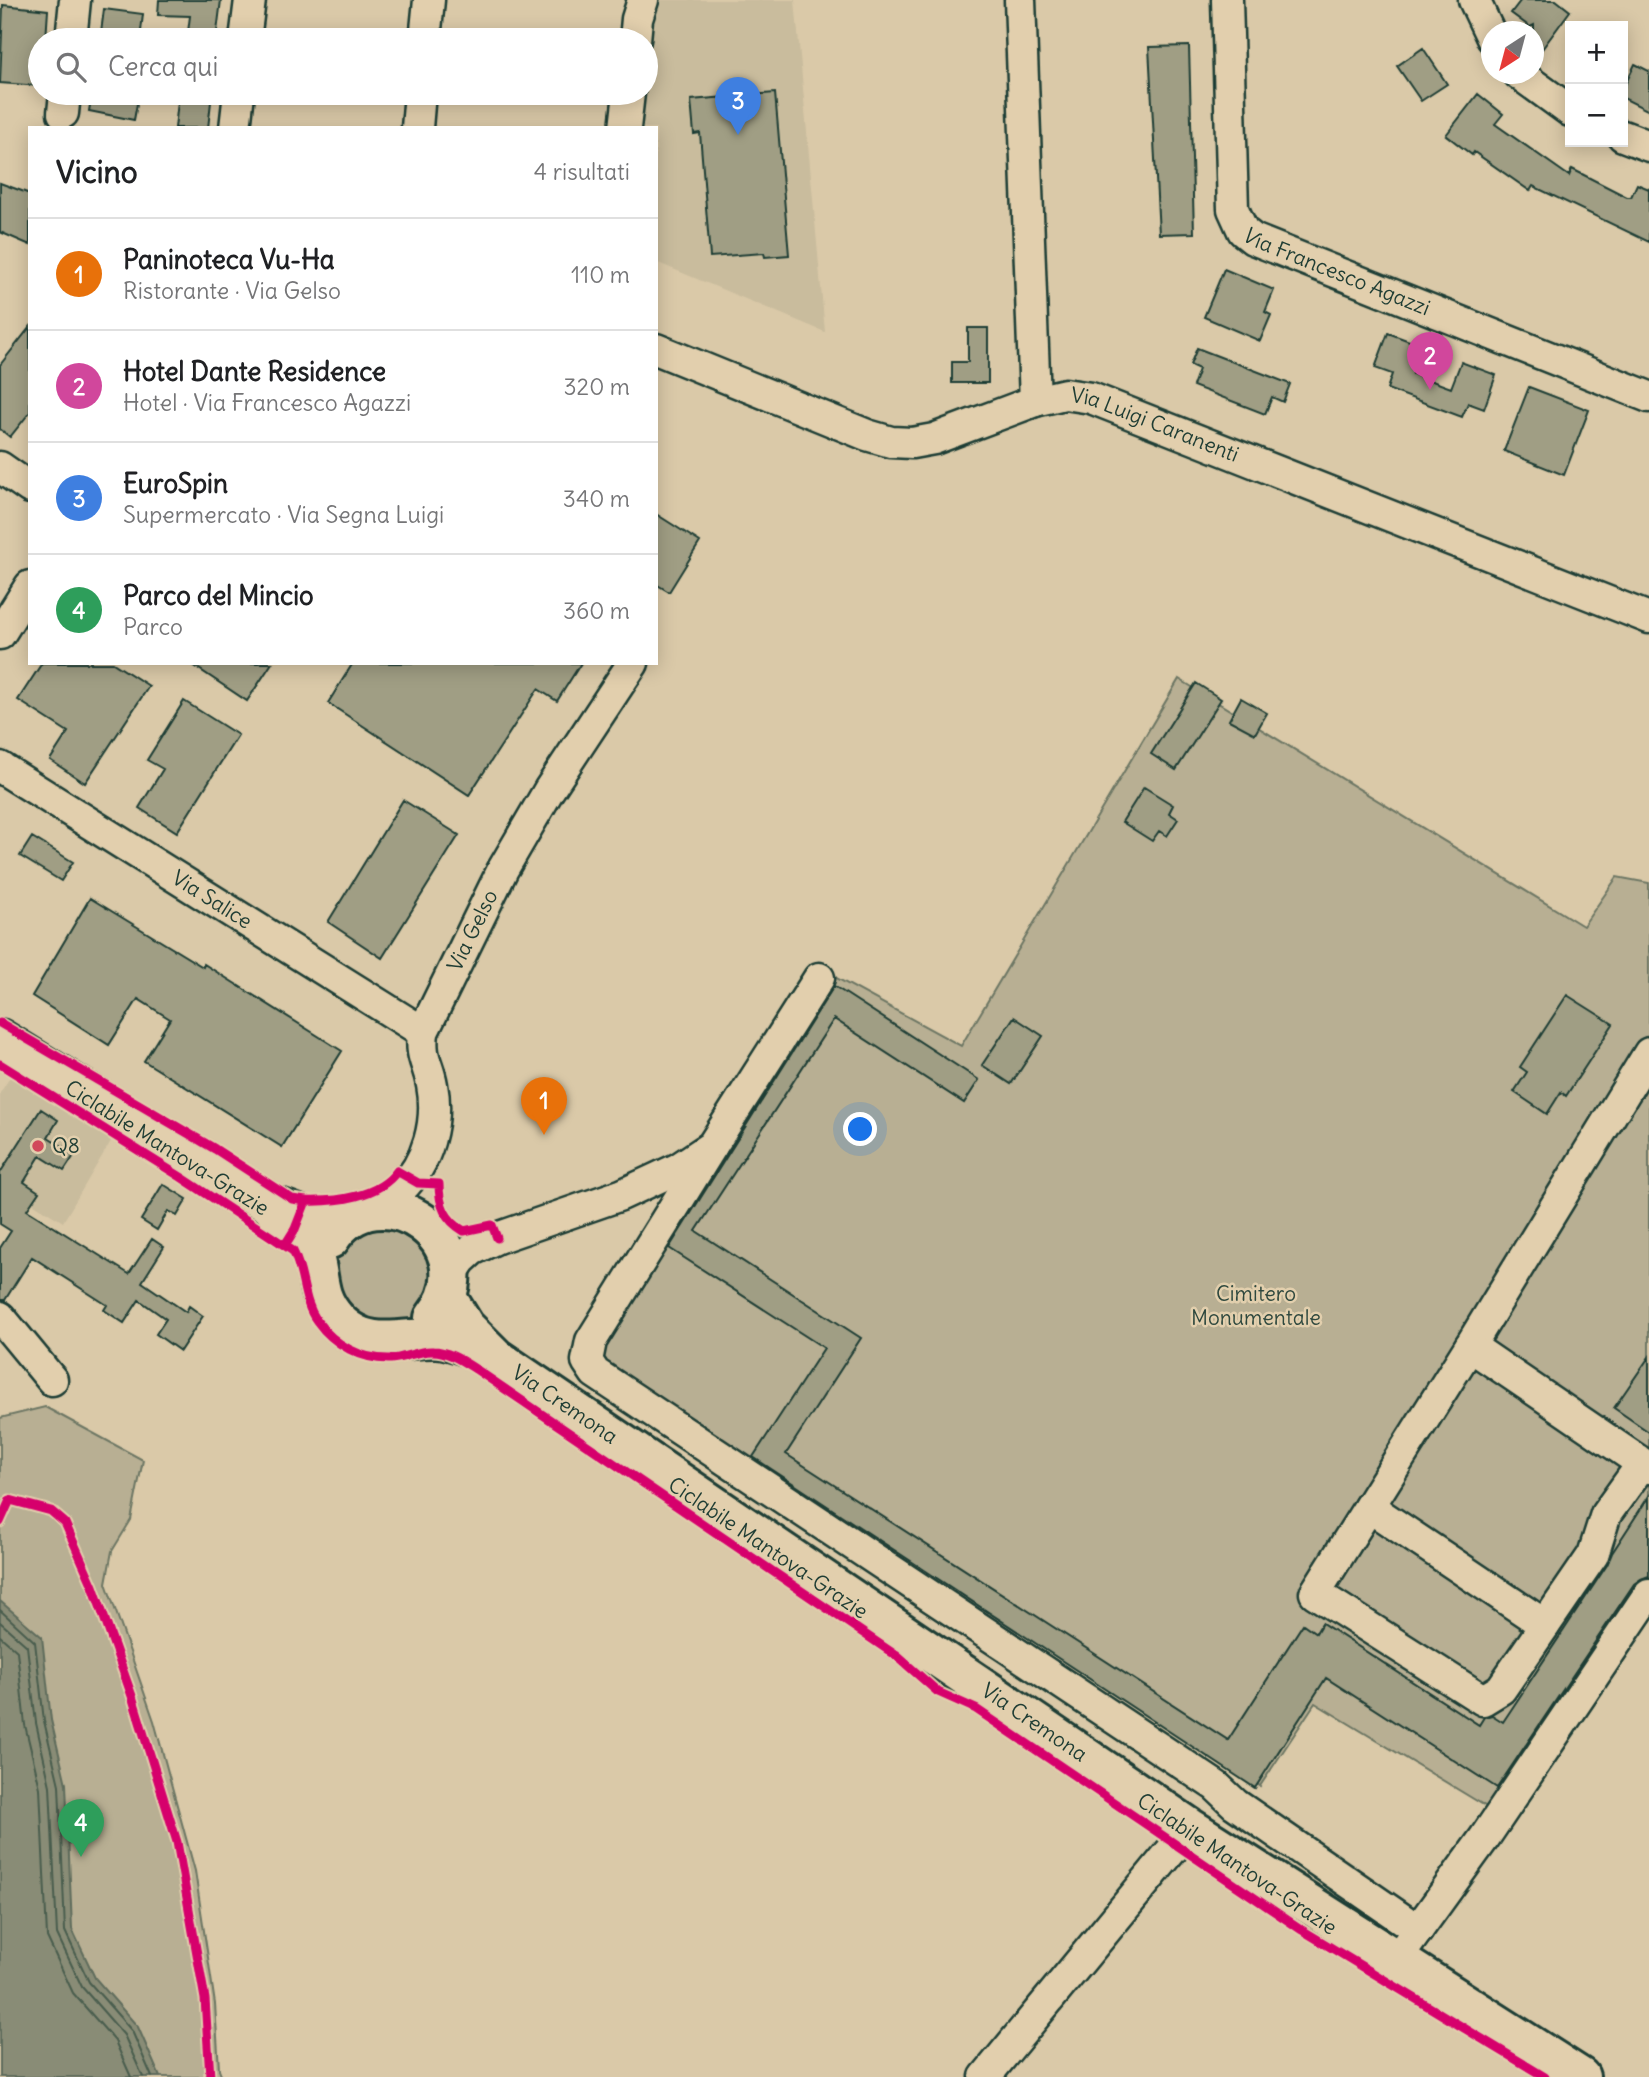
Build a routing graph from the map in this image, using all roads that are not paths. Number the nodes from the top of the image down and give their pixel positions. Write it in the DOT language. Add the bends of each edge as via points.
graph roads {
  1 [pos="75,0"];
  2 [pos="250,0"];
  3 [pos="429,0"];
  4 [pos="643,0"];
  5 [pos="1020,0"];
  6 [pos="1227,0"];
  7 [pos="1474,0"];
  8 [pos="1484,21"];
  9 [pos="72,28"];
  10 [pos="246,28"];
  11 [pos="426,28"];
  12 [pos="636,28"];
  13 [pos="1532,84"];
  14 [pos="238,105"];
  15 [pos="419,105"];
  16 [pos="628,105"];
  17 [pos="1565,108"];
  18 [pos="235,126"];
  19 [pos="417,126"];
  20 [pos="625,126"];
  21 [pos="1628,138"];
  22 [pos="1649,146"];
  23 [pos="658,350"];
  24 [pos="1649,397"];
  25 [pos="1035,401"];
  26 [pos="0,467"];
  27 [pos="28,487"];
  28 [pos="28,589"];
  29 [pos="1649,618"];
  30 [pos="0,634"];
  31 [pos="632,665"];
  32 [pos="0,768"];
  33 [pos="819,978"];
  34 [pos="424,1032"];
  35 [pos="0,1038"];
  36 [pos="1649,1054"];
  37 [pos="712,1146"];
  38 [pos="428,1147"];
  39 [pos="269,1204"];
  40 [pos="361,1215"];
  41 [pos="433,1231"];
  42 [pos="497,1238"];
  43 [pos="319,1274"];
  44 [pos="449,1287"];
  45 [pos="2,1327"];
  46 [pos="399,1339"];
  47 [pos="1470,1346"];
  48 [pos="496,1358"];
  49 [pos="52,1380"];
  50 [pos="1646,1466"];
  51 [pos="1369,1507"];
  52 [pos="1649,1594"];
  53 [pos="1545,1625"];
  54 [pos="1190,1828"];
  55 [pos="1407,1945"];
  56 [pos="985,2077"];
  57 [pos="1580,2077"];
  1 -- 9 [label="street"];
  2 -- 10 [label="street"];
  3 -- 11 [label="street"];
  4 -- 12 [label="street"];
  5 -- 25 [label="street"];
  6 -- 24 [label="street, Via Francesco Agazzi" via="1233,209 1243,231 1253,239"];
  7 -- 8 [label="street"];
  13 -- 17 [label="street"];
  14 -- 18 [label="street"];
  15 -- 19 [label="street"];
  16 -- 20 [label="street"];
  21 -- 22 [label="street"];
  23 -- 25 [label="street, Via Luigi Caranenti" via="891,442 934,439"];
  25 -- 29 [label="street, Via Luigi Caranenti" via="1065,394 1091,398"];
  26 -- 27 [label="street"];
  28 -- 30 [label="street"];
  31 -- 34 [label="street, Via Gelso" via="503,869"];
  32 -- 34 [label="street, Via Salice"];
  33 -- 37 [label="street"];
  34 -- 38 [label="street, Via Gelso" via="423,1060 433,1100"];
  35 -- 39 [label="main road, Via Cremona"];
  36 -- 47 [label="street"];
  37 -- 42 [label="street" via="679,1168 621,1195"];
  37 -- 55 [label="street" via="591,1340 587,1361 596,1373 1216,1786"];
  38 -- 40 [label="street, Via Gelso" via="402,1188"];
  38 -- 41 [label="street" via="424,1184"];
  39 -- 40 [label="main road, Via Cremona" via="312,1220"];
  39 -- 43 [label="main road, Via Cremona" via="303,1238"];
  40 -- 41 [label="main road, Via Cremona" via="394,1210 411,1215"];
  40 -- 43 [label="main road" via="331,1235"];
  41 -- 42 [label="street" via="463,1243"];
  41 -- 44 [label="main road, Via Cremona" via="446,1250"];
  42 -- 44 [label="street" via="461,1259"];
  43 -- 46 [label="main road, Via Cremona" via="321,1294 343,1326 379,1341"];
  44 -- 46 [label="main road" via="436,1317 419,1332"];
  44 -- 48 [label="main road, Via Cremona" via="465,1327"];
  45 -- 49 [label="street"];
  46 -- 48 [label="main road, Via Cremona" via="441,1338"];
  47 -- 50 [label="street"];
  47 -- 51 [label="street"];
  48 -- 54 [label="main road, Via Cremona"];
  50 -- 53 [label="street" via="1606,1514 1593,1555"];
  51 -- 53 [label="street"];
  51 -- 53 [label="street" via="1315,1593 1483,1700 1502,1689"];
  52 -- 55 [label="street"];
  54 -- 55 [label="main road, Via Cremona"];
  54 -- 56 [label="street"];
  55 -- 57 [label="main road, Via Cremona"];
}
